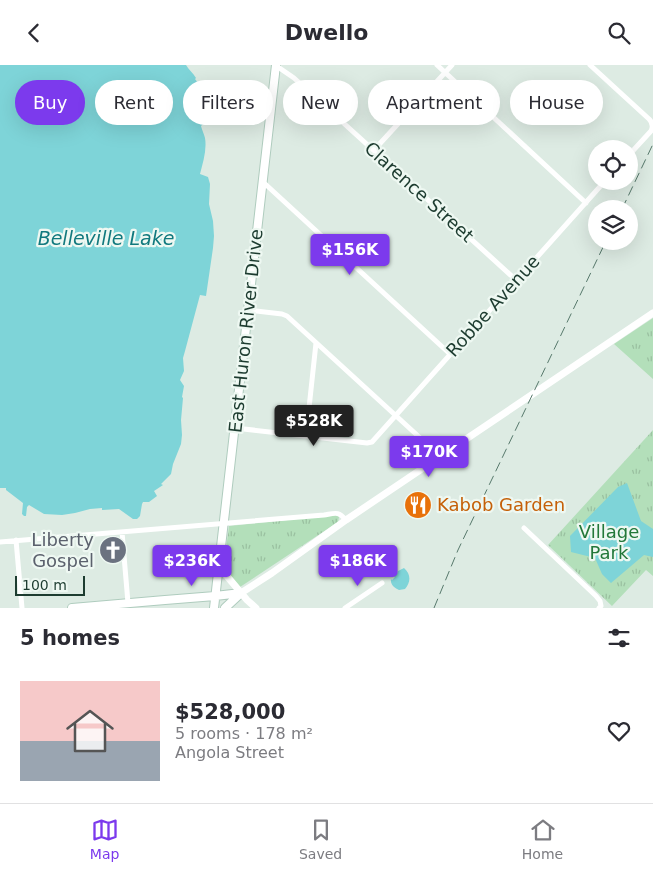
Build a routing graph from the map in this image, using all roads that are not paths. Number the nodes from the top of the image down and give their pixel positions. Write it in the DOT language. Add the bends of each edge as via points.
graph roads {
  1 [pos="276,65"];
  2 [pos="437,65"];
  3 [pos="452,65"];
  4 [pos="590,65"];
  5 [pos="445,73"];
  6 [pos="652,124"];
  7 [pos="638,145"];
  8 [pos="374,151"];
  9 [pos="263,182"];
  10 [pos="597,190"];
  11 [pos="586,203"];
  12 [pos="516,280"];
  13 [pos="248,310"];
  14 [pos="653,313"];
  15 [pos="316,343"];
  16 [pos="450,354"];
  17 [pos="395,415"];
  18 [pos="235,428"];
  19 [pos="306,436"];
  20 [pos="441,457"];
  21 [pos="346,520"];
  22 [pos="224,523"];
  23 [pos="524,528"];
  24 [pos="122,532"];
  25 [pos="16,541"];
  26 [pos="0,542"];
  27 [pos="219,559"];
  28 [pos="382,583"];
  29 [pos="241,593"];
  30 [pos="215,597"];
  31 [pos="128,603"];
  32 [pos="22,608"];
  33 [pos="72,608"];
  34 [pos="214,608"];
  35 [pos="225,608"];
  36 [pos="256,608"];
  37 [pos="345,608"];
  38 [pos="599,608"];
  1 -- 8 [label="street, Clarence Street"];
  1 -- 9 [label="main road, East Huron River Drive"];
  2 -- 5 [label="street"];
  3 -- 5 [label="street"];
  4 -- 6 [label="street"];
  5 -- 8 [label="street"];
  5 -- 11 [label="street"];
  6 -- 7 [label="street"];
  8 -- 12 [label="street, Clarence Street"];
  9 -- 13 [label="main road, East Huron River Drive"];
  9 -- 16 [label="street"];
  10 -- 11 [label="street, Robbe Avenue"];
  11 -- 12 [label="street, Robbe Avenue"];
  12 -- 16 [label="street, Robbe Avenue"];
  13 -- 15 [label="street" via="284,314"];
  13 -- 18 [label="main road, East Huron River Drive"];
  14 -- 20 [label="street"];
  15 -- 17 [label="street"];
  15 -- 19 [label="street"];
  16 -- 17 [label="street, Robbe Avenue"];
  17 -- 19 [label="street, Robbe Avenue" via="372,442"];
  17 -- 20 [label="street"];
  18 -- 19 [label="street"];
  18 -- 22 [label="main road, East Huron River Drive"];
  20 -- 21 [label="street"];
  21 -- 22 [label="street" via="336,513"];
  21 -- 29 [label="street"];
  22 -- 24 [label="street"];
  22 -- 27 [label="main road, East Huron River Drive"];
  23 -- 38 [label="street" via="596,596 600,601"];
  24 -- 25 [label="street"];
  24 -- 31 [label="street"];
  25 -- 26 [label="street"];
  25 -- 32 [label="street"];
  27 -- 29 [label="street" via="226,575"];
  27 -- 30 [label="main road, East Huron River Drive"];
  28 -- 37 [label="street"];
  29 -- 30 [label="main road"];
  29 -- 35 [label="main road"];
  29 -- 36 [label="street"];
  30 -- 31 [label="main road"];
  30 -- 34 [label="main road, East Huron River Drive"];
  31 -- 33 [label="main road"];
}
